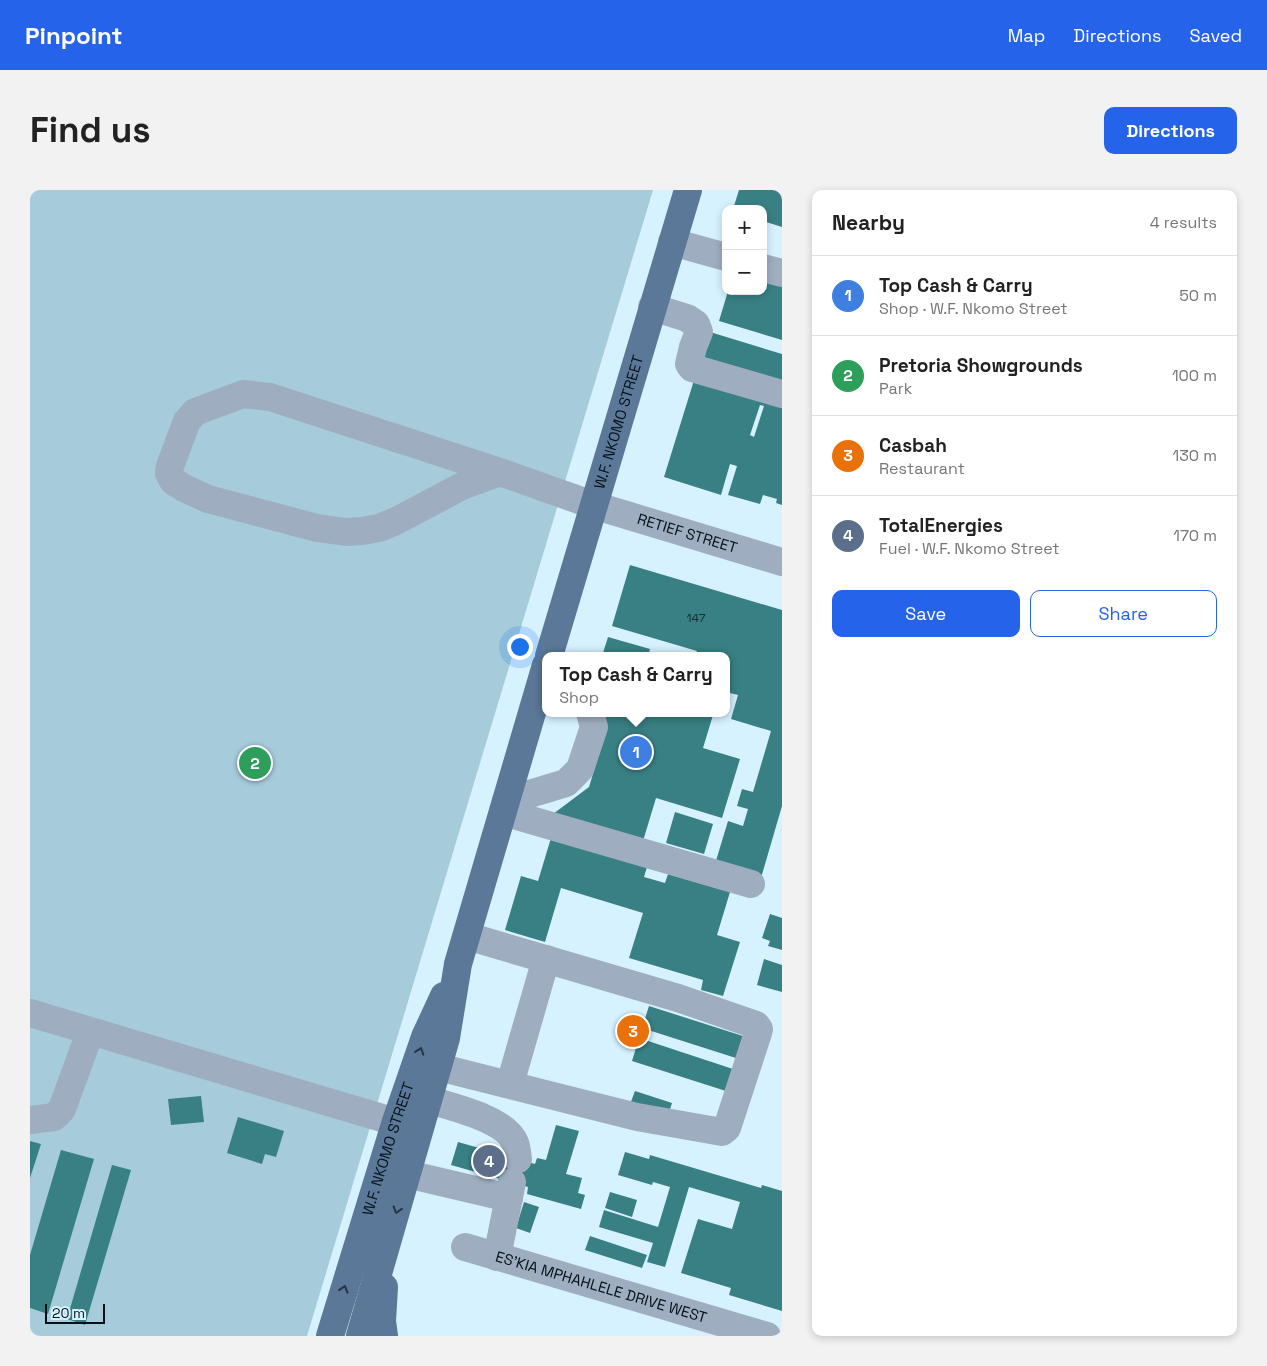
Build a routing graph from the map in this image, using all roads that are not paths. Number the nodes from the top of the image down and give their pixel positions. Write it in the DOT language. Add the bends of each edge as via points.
graph roads {
  1 [pos="688,190"];
  2 [pos="672,242"];
  3 [pos="722,256"];
  4 [pos="767,269"];
  5 [pos="782,273"];
  6 [pos="652,307"];
  7 [pos="782,394"];
  8 [pos="500,472"];
  9 [pos="593,504"];
  10 [pos="782,562"];
  11 [pos="550,652"];
  12 [pos="542,679"];
  13 [pos="591,717"];
  14 [pos="505,807"];
  15 [pos="751,884"];
  16 [pos="467,936"];
  17 [pos="546,959"];
  18 [pos="458,964"];
  19 [pos="30,1013"];
  20 [pos="90,1032"];
  21 [pos="438,1067"];
  22 [pos="510,1084"];
  23 [pos="429,1100"];
  24 [pos="30,1120"];
  25 [pos="408,1125"];
  26 [pos="407,1174"];
  27 [pos="513,1180"];
  28 [pos="387,1243"];
  29 [pos="465,1247"];
  30 [pos="498,1256"];
  31 [pos="330,1336"];
  32 [pos="360,1336"];
  33 [pos="384,1336"];
  34 [pos="767,1336"];
  1 -- 2 [label="main road, W.F. NKOMO STREET"];
  2 -- 3 [label="street"];
  2 -- 6 [label="main road, W.F. NKOMO STREET"];
  4 -- 5 [label="street"];
  6 -- 7 [label="street" via="696,324 699,332 693,347 692,368"];
  6 -- 9 [label="main road, W.F. NKOMO STREET"];
  8 -- 8 [label="street, RETIEF STREET" via="270,397 243,394 195,412 187,421 169,472 173,481 208,499 317,528 346,532 379,528 464,485"];
  8 -- 9 [label="street, RETIEF STREET"];
  9 -- 10 [label="street, RETIEF STREET"];
  9 -- 11 [label="main road, W.F. NKOMO STREET"];
  12 -- 14 [label="main road, W.F. NKOMO STREET"];
  13 -- 14 [label="street" via="594,727 580,769 566,783"];
  14 -- 15 [label="street"];
  14 -- 16 [label="main road, W.F. NKOMO STREET"];
  16 -- 17 [label="street"];
  16 -- 18 [label="main road, W.F. NKOMO STREET"];
  17 -- 22 [label="street"];
  17 -- 22 [label="street" via="756,1025 758,1033 727,1128 722,1132 638,1117"];
  18 -- 21 [label="main road, W.F. NKOMO STREET"];
  25 -- 18 [label="main road, W.F. NKOMO STREET, one-way" via="425,1037"];
  19 -- 20 [label="street"];
  20 -- 24 [label="street" via="62,1109 54,1117"];
  20 -- 25 [label="street"];
  21 -- 22 [label="street"];
  21 -- 23 [label="main road, W.F. NKOMO STREET"];
  23 -- 25 [label="main road, W.F. NKOMO STREET"];
  23 -- 27 [label="street" via="478,1115 510,1134 516,1143"];
  25 -- 26 [label="main road, W.F. NKOMO STREET"];
  31 -- 25 [label="main road, W.F. NKOMO STREET, one-way"];
  26 -- 27 [label="street"];
  26 -- 28 [label="main road, W.F. NKOMO STREET, one-way"];
  27 -- 30 [label="street"];
  28 -- 32 [label="main road, W.F. NKOMO STREET"];
  28 -- 33 [label="main road"];
  29 -- 30 [label="street, ES'KIA MPHAHLELE DRIVE WEST"];
  30 -- 34 [label="street, ES'KIA MPHAHLELE DRIVE WEST"];
}
